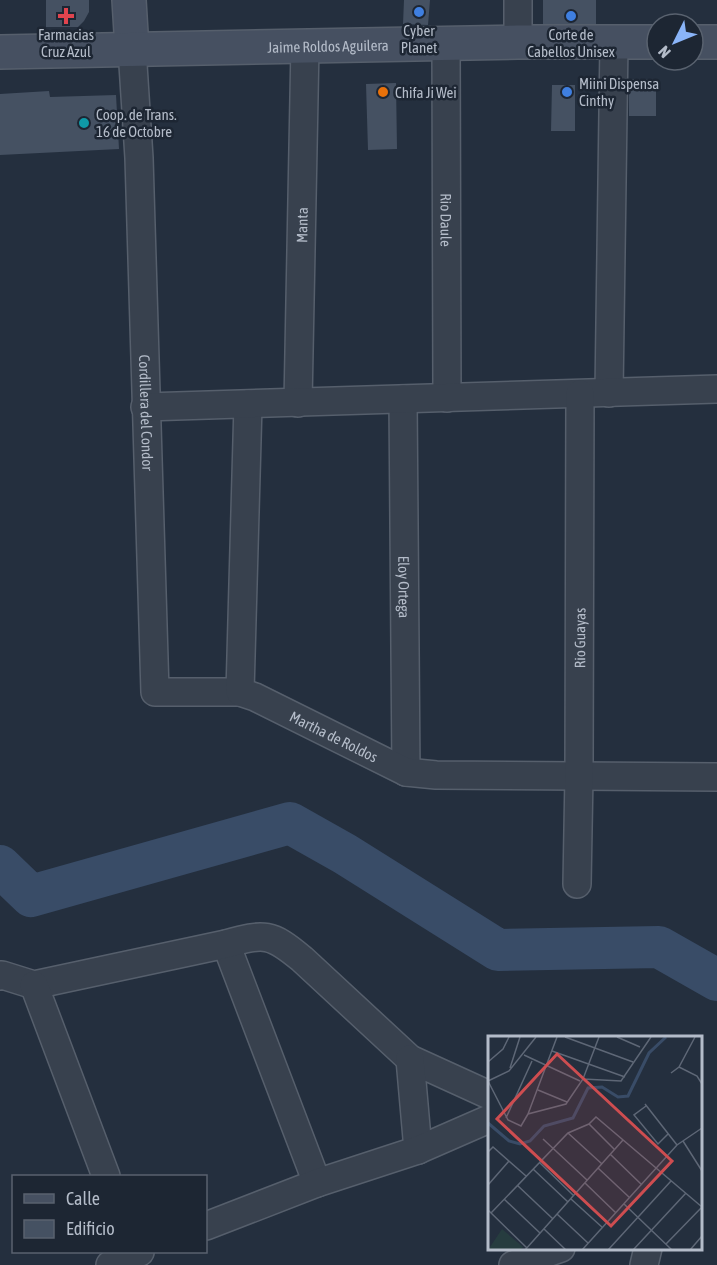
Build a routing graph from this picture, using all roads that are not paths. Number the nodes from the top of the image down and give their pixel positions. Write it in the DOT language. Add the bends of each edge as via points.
graph roads {
  1 [pos="129,0"];
  2 [pos="518,0"];
  3 [pos="518,42"];
  4 [pos="614,42"];
  5 [pos="645,42"];
  6 [pos="446,43"];
  7 [pos="305,46"];
  8 [pos="132,49"];
  9 [pos="0,52"];
  10 [pos="717,389"];
  11 [pos="609,393"];
  12 [pos="579,394"];
  13 [pos="447,398"];
  14 [pos="403,399"];
  15 [pos="298,403"];
  16 [pos="248,404"];
  17 [pos="145,407"];
  18 [pos="240,692"];
  19 [pos="406,772"];
  20 [pos="579,776"];
  21 [pos="717,777"];
  22 [pos="577,884"];
  23 [pos="226,944"];
  24 [pos="1,975"];
  25 [pos="34,986"];
  26 [pos="410,1059"];
  27 [pos="488,1095"];
  28 [pos="488,1119"];
  29 [pos="418,1150"];
  30 [pos="106,1175"];
  31 [pos="317,1183"];
  32 [pos="207,1226"];
  33 [pos="555,1250"];
  34 [pos="648,1250"];
  35 [pos="137,1255"];
  36 [pos="110,1265"];
  37 [pos="513,1265"];
  38 [pos="644,1265"];
  1 -- 8 [label="street"];
  2 -- 3 [label="street"];
  3 -- 4 [label="street, Jaime Roldos Aguilera"];
  3 -- 6 [label="street, Jaime Roldos Aguilera"];
  4 -- 5 [label="street, Jaime Roldos Aguilera"];
  4 -- 11 [label="street"];
  6 -- 7 [label="street, Jaime Roldos Aguilera"];
  6 -- 13 [label="street, Rio Daule"];
  7 -- 8 [label="street, Jaime Roldos Aguilera"];
  7 -- 15 [label="street, Manta"];
  8 -- 9 [label="street, Jaime Roldos Aguilera"];
  8 -- 17 [label="street, Cordillera del Condor" via="139,158"];
  10 -- 11 [label="street"];
  11 -- 12 [label="street"];
  12 -- 13 [label="street"];
  12 -- 20 [label="street, Rio Guayas"];
  13 -- 14 [label="street"];
  14 -- 15 [label="street"];
  14 -- 19 [label="street, Eloy Ortega"];
  15 -- 16 [label="street"];
  16 -- 17 [label="street"];
  16 -- 18 [label="street"];
  17 -- 18 [label="street, Cordillera del Condor" via="154,692"];
  18 -- 19 [label="street, Martha de Roldos"];
  19 -- 20 [label="street, Martha de Roldos"];
  20 -- 21 [label="street, Martha de Roldos"];
  20 -- 22 [label="street, Rio Guayas"];
  23 -- 25 [label="street"];
  23 -- 26 [label="street" via="249,937 269,937 284,944"];
  23 -- 31 [label="street"];
  24 -- 25 [label="street"];
  25 -- 30 [label="street"];
  26 -- 27 [label="street"];
  26 -- 29 [label="street"];
  28 -- 29 [label="street"];
  29 -- 31 [label="street"];
  31 -- 32 [label="street"];
  33 -- 37 [label="street"];
  34 -- 38 [label="street"];
  35 -- 36 [label="street"];
}
